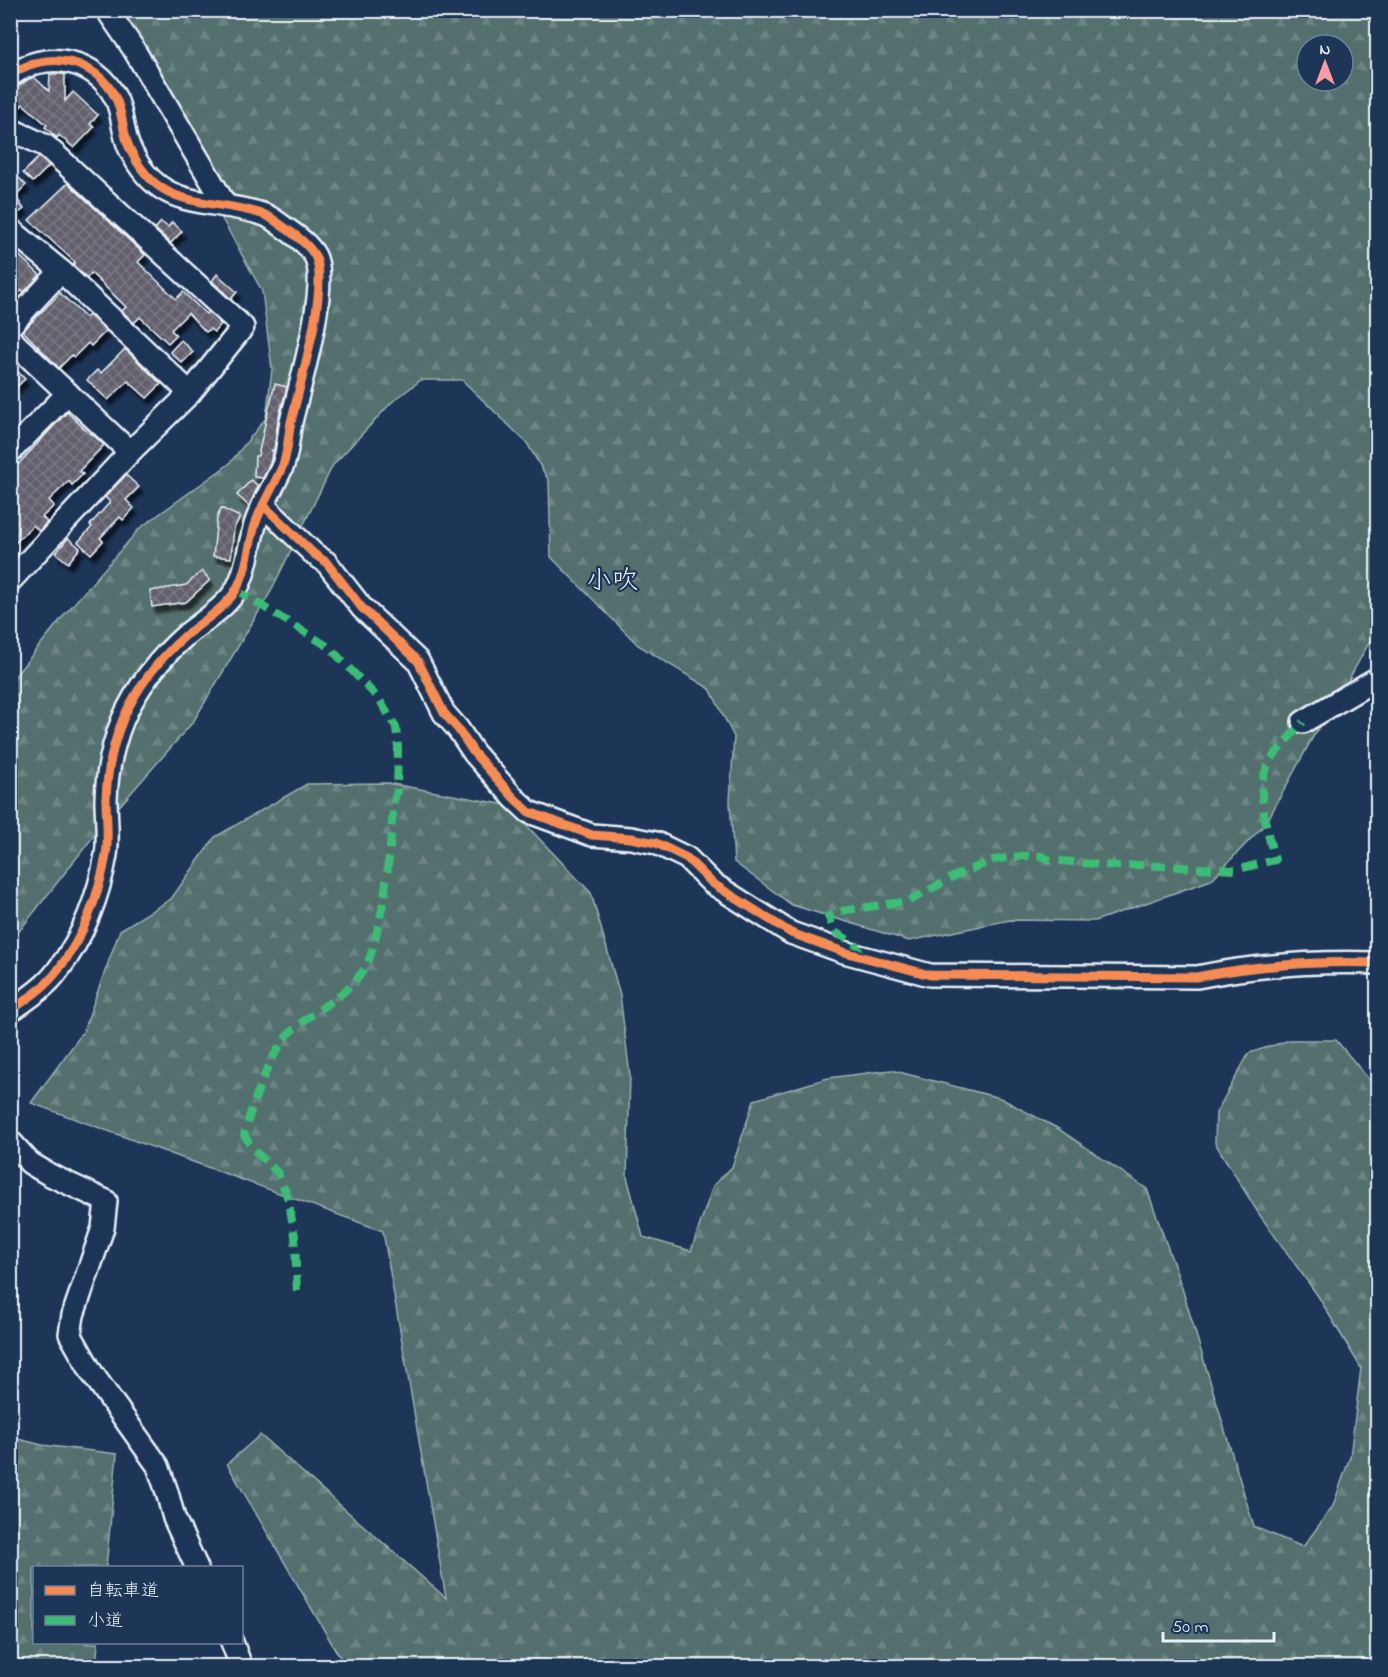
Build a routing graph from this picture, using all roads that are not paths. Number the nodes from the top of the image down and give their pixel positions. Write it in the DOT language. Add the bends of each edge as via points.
graph roads {
  1 [pos="107,10"];
  2 [pos="10,76"];
  3 [pos="10,129"];
  4 [pos="225,206"];
  5 [pos="10,229"];
  6 [pos="61,271"];
  7 [pos="10,326"];
  8 [pos="10,339"];
  9 [pos="68,393"];
  10 [pos="190,393"];
  11 [pos="10,452"];
  12 [pos="130,452"];
  13 [pos="263,505"];
  14 [pos="10,581"];
  15 [pos="1377,678"];
  16 [pos="1303,722"];
  17 [pos="1377,963"];
  18 [pos="10,1011"];
  19 [pos="10,1141"];
  20 [pos="196,1566"];
  21 [pos="233,1644"];
  22 [pos="241,1666"];
  1 -- 4 [label="street"];
  2 -- 4 [label="street" via="43,60 62,60 87,68 105,82 117,100 123,134 135,160 160,188 177,198"];
  3 -- 10 [label="street" via="46,146 243,327"];
  4 -- 13 [label="street" via="265,214 274,220 301,239 315,256 319,270 316,310 284,462"];
  5 -- 6 [label="street"];
  6 -- 7 [label="street"];
  6 -- 10 [label="street"];
  8 -- 9 [label="street"];
  9 -- 11 [label="street"];
  9 -- 12 [label="street"];
  10 -- 12 [label="street"];
  12 -- 14 [label="street"];
  13 -- 17 [label="street" via="326,562 362,608 418,662 444,713 474,753 529,812 592,835 656,843 687,858 712,883 791,933 930,975 1197,977 1236,969"];
  13 -- 18 [label="street" via="243,579 231,597 152,671 124,717 114,743 106,795 106,853 92,905 57,972"];
  15 -- 16 [label="street"];
  19 -- 20 [label="street" via="30,1163 106,1202 103,1228 70,1334 92,1373 158,1466 174,1518"];
  21 -- 22 [label="street"];
}
